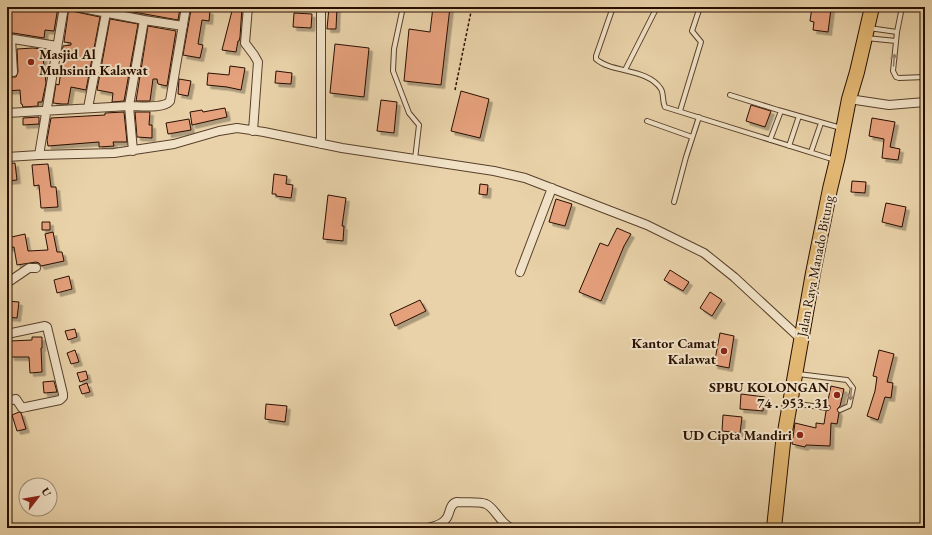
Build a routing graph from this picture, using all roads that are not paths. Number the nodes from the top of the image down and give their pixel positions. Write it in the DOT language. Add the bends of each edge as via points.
graph roads {
  1 [pos="64,7"];
  2 [pos="77,7"];
  3 [pos="186,7"];
  4 [pos="248,7"];
  5 [pos="321,7"];
  6 [pos="403,7"];
  7 [pos="613,7"];
  8 [pos="657,7"];
  9 [pos="872,7"];
  10 [pos="902,7"];
  11 [pos="699,10"];
  12 [pos="106,13"];
  13 [pos="144,20"];
  14 [pos="183,26"];
  15 [pos="866,32"];
  16 [pos="897,32"];
  17 [pos="9,38"];
  18 [pos="896,41"];
  19 [pos="57,46"];
  20 [pos="625,70"];
  21 [pos="13,72"];
  22 [pos="925,77"];
  23 [pos="730,95"];
  24 [pos="849,99"];
  25 [pos="925,102"];
  26 [pos="129,106"];
  27 [pos="88,108"];
  28 [pos="46,111"];
  29 [pos="680,111"];
  30 [pos="781,111"];
  31 [pos="7,113"];
  32 [pos="799,116"];
  33 [pos="699,117"];
  34 [pos="647,121"];
  35 [pos="822,123"];
  36 [pos="843,129"];
  37 [pos="253,131"];
  38 [pos="692,137"];
  39 [pos="770,140"];
  40 [pos="321,144"];
  41 [pos="790,146"];
  42 [pos="133,151"];
  43 [pos="811,152"];
  44 [pos="39,155"];
  45 [pos="7,157"];
  46 [pos="415,159"];
  47 [pos="837,160"];
  48 [pos="552,188"];
  49 [pos="674,202"];
  50 [pos="36,268"];
  51 [pos="520,272"];
  52 [pos="7,283"];
  53 [pos="7,334"];
  54 [pos="801,339"];
  55 [pos="796,374"];
  56 [pos="7,401"];
  57 [pos="790,403"];
  58 [pos="827,408"];
  59 [pos="840,410"];
  60 [pos="7,427"];
  61 [pos="7,431"];
  62 [pos="428,528"];
  63 [pos="511,528"];
  64 [pos="774,528"];
  1 -- 19 [label="street"];
  2 -- 12 [label="street"];
  3 -- 14 [label="street"];
  4 -- 37 [label="street" via="245,43 258,62"];
  5 -- 40 [label="street"];
  6 -- 46 [label="lane" via="394,49 393,71 409,113 419,125"];
  7 -- 20 [label="lane" via="596,59"];
  8 -- 20 [label="lane"];
  9 -- 15 [label="highway, Jalan Raya Manado Bitung"];
  10 -- 16 [label="lane"];
  11 -- 29 [label="lane" via="692,31 701,42"];
  12 -- 13 [label="street"];
  12 -- 27 [label="street"];
  13 -- 14 [label="street"];
  13 -- 26 [label="street"];
  14 -- 26 [label="street" via="168,104"];
  15 -- 16 [label="lane"];
  15 -- 18 [label="lane"];
  15 -- 24 [label="highway, Jalan Raya Manado Bitung"];
  16 -- 18 [label="lane"];
  17 -- 19 [label="street"];
  17 -- 21 [label="street"];
  22 -- 18 [label="lane, one-way" via="899,78 894,75"];
  19 -- 28 [label="street"];
  20 -- 29 [label="lane" via="657,84 662,91 665,107"];
  23 -- 30 [label="lane"];
  24 -- 25 [label="street" via="889,105"];
  24 -- 36 [label="highway, Jalan Raya Manado Bitung"];
  26 -- 27 [label="street"];
  26 -- 42 [label="street"];
  27 -- 28 [label="street"];
  28 -- 31 [label="street"];
  28 -- 44 [label="street"];
  29 -- 33 [label="lane"];
  30 -- 32 [label="lane"];
  30 -- 39 [label="lane"];
  32 -- 35 [label="lane"];
  32 -- 41 [label="lane"];
  33 -- 38 [label="lane"];
  33 -- 39 [label="lane"];
  34 -- 38 [label="lane"];
  35 -- 36 [label="lane"];
  35 -- 43 [label="lane"];
  36 -- 47 [label="highway, Jalan Raya Manado Bitung"];
  37 -- 40 [label="street"];
  37 -- 42 [label="street" via="236,128 219,130 174,144"];
  38 -- 49 [label="lane"];
  39 -- 41 [label="lane"];
  40 -- 46 [label="street"];
  41 -- 43 [label="lane"];
  42 -- 44 [label="street" via="92,155"];
  43 -- 47 [label="lane"];
  44 -- 45 [label="street"];
  46 -- 48 [label="street" via="494,171 525,178"];
  47 -- 54 [label="highway, Jalan Raya Manado Bitung"];
  48 -- 51 [label="street"];
  48 -- 54 [label="street" via="647,225 704,253"];
  50 -- 52 [label="street" via="29,268"];
  53 -- 56 [label="street" via="47,327 63,394 60,400 22,408 16,399"];
  54 -- 55 [label="highway, Jalan Raya Manado Bitung"];
  55 -- 57 [label="highway, Jalan Raya Manado Bitung"];
  55 -- 59 [label="lane, one-way" via="847,380 853,388 849,406"];
  57 -- 58 [label="lane"];
  57 -- 64 [label="highway, Jalan Raya Manado Bitung"];
  60 -- 61 [label="street"];
  62 -- 63 [label="street" via="447,519 451,506 457,502 489,506"];
}
